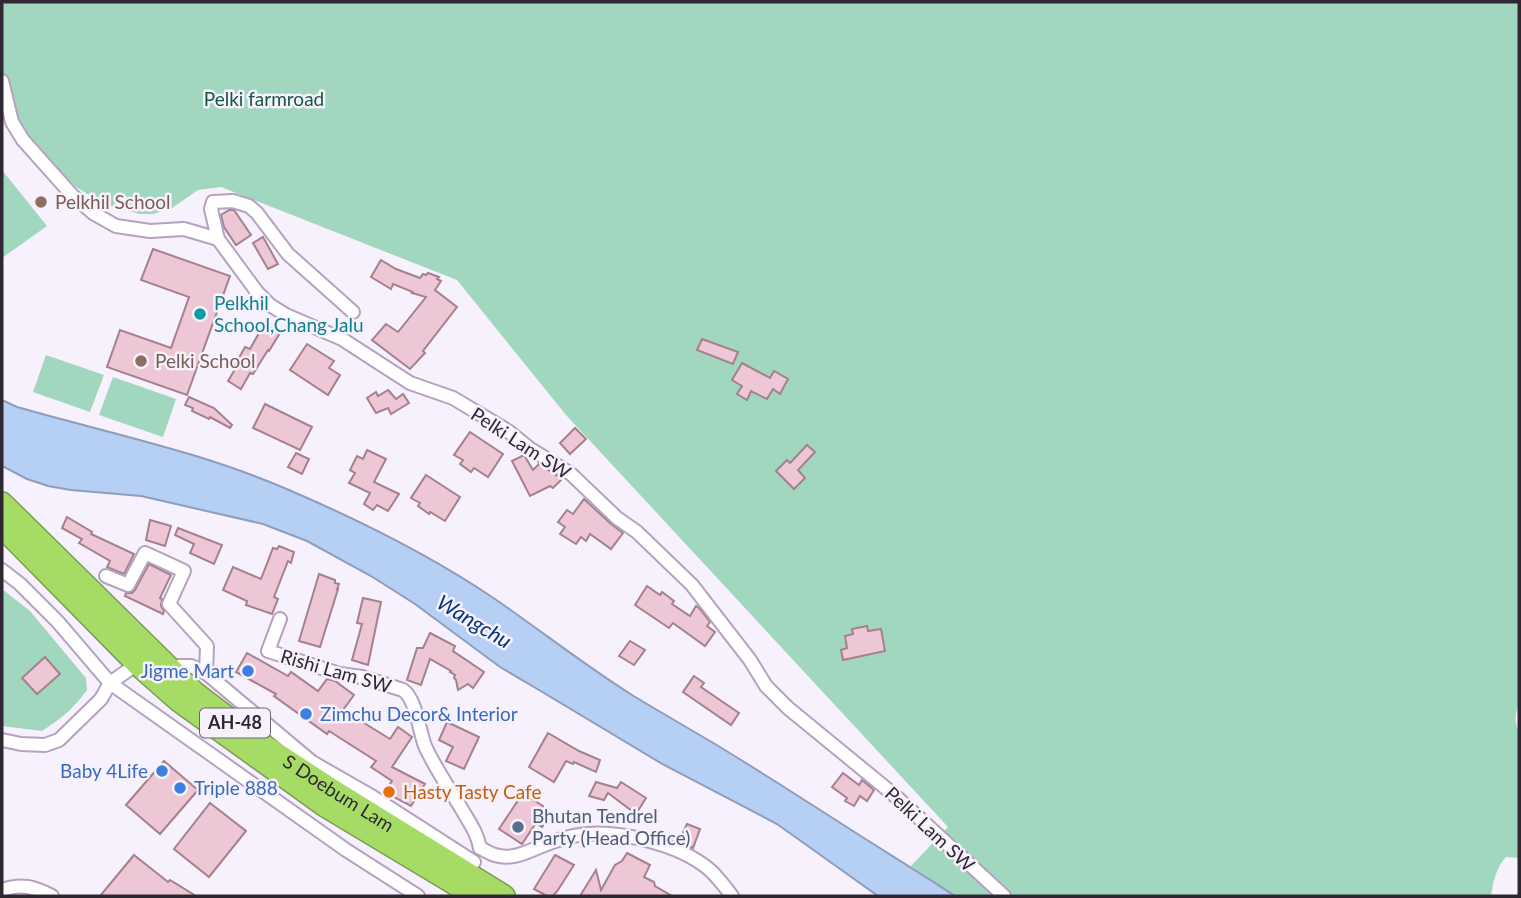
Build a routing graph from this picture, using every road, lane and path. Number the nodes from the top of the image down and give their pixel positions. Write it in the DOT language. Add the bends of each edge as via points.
graph roads {
  1 [pos="2,80"];
  2 [pos="218,239"];
  3 [pos="354,312"];
  4 [pos="2,503"];
  5 [pos="2,527"];
  6 [pos="2,570"];
  7 [pos="106,576"];
  8 [pos="280,619"];
  9 [pos="137,664"];
  10 [pos="166,666"];
  11 [pos="206,673"];
  12 [pos="110,683"];
  13 [pos="2,740"];
  14 [pos="480,848"];
  15 [pos="474,879"];
  16 [pos="2,890"];
  17 [pos="52,896"];
  18 [pos="418,896"];
  19 [pos="504,896"];
  20 [pos="732,896"];
  21 [pos="1004,896"];
  1 -- 2 [label="street" via="12,122 23,140 93,213 116,226 184,229"];
  2 -- 3 [label="street" via="213,202 249,206 288,254"];
  2 -- 21 [label="street, Pelki Lam SW" via="270,305 342,339 410,383 453,398 571,474 692,585 766,686 788,708 893,794"];
  4 -- 10 [label="highway, S Doebum Lam / AH-48"];
  5 -- 9 [label="highway, S Doebum Lam / AH-48"];
  6 -- 12 [label="street" via="58,622"];
  7 -- 11 [label="street" via="128,585 145,553 184,571 169,604 207,646"];
  8 -- 14 [label="street, Rishi Lam SW" via="268,651 407,693 425,745 476,831"];
  9 -- 12 [label="street"];
  9 -- 15 [label="highway, S Doebum Lam / AH-48" via="179,701 325,806"];
  10 -- 11 [label="street" via="191,666"];
  10 -- 15 [label="highway, S Doebum Lam / AH-48" via="262,744"];
  11 -- 15 [label="street" via="312,762 373,797"];
  12 -- 13 [label="street" via="101,699 59,740 45,745"];
  12 -- 18 [label="street"];
  14 -- 15 [label="street"];
  14 -- 20 [label="street" via="506,856 576,835 645,839 681,852 710,870"];
  15 -- 19 [label="highway, S Doebum Lam / AH-48"];
  16 -- 17 [label="street" via="36,888"];
}
